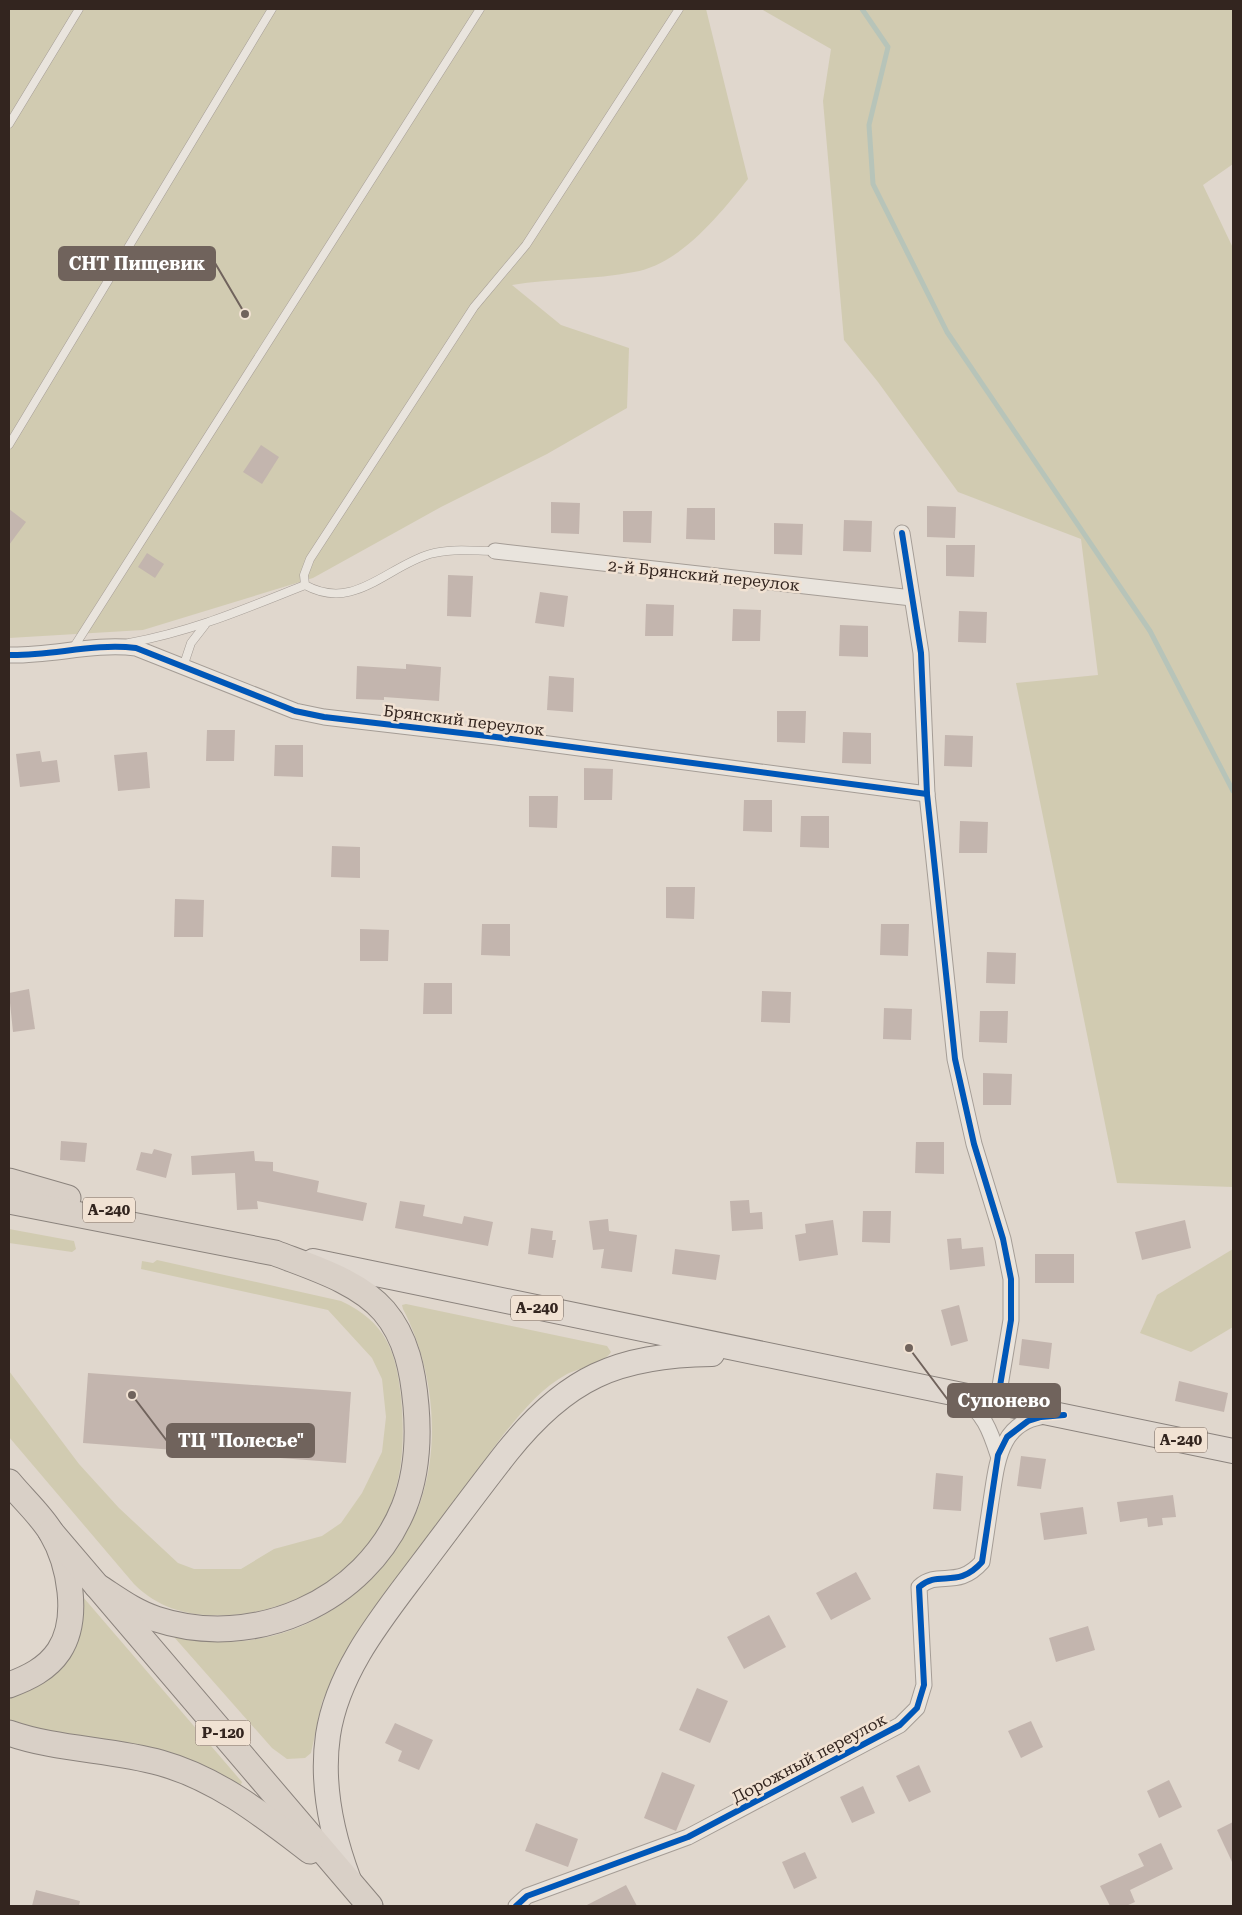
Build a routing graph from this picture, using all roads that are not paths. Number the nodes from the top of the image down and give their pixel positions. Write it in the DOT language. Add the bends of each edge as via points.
graph roads {
  1 [pos="79,9"];
  2 [pos="272,9"];
  3 [pos="480,9"];
  4 [pos="679,9"];
  5 [pos="9,124"];
  6 [pos="9,445"];
  7 [pos="902,534"];
  8 [pos="495,552"];
  9 [pos="305,585"];
  10 [pos="912,598"];
  11 [pos="207,624"];
  12 [pos="113,646"];
  13 [pos="72,650"];
  14 [pos="9,654"];
  15 [pos="183,668"];
  16 [pos="927,794"];
  17 [pos="9,1181"];
  18 [pos="9,1201"];
  19 [pos="210,1239"];
  20 [pos="275,1253"];
  21 [pos="798,1362"];
  22 [pos="952,1395"];
  23 [pos="997,1404"];
  24 [pos="1064,1415"];
  25 [pos="1233,1451"];
  26 [pos="998,1456"];
  27 [pos="9,1482"];
  28 [pos="51,1532"];
  29 [pos="97,1586"];
  30 [pos="9,1685"];
  31 [pos="9,1732"];
  32 [pos="349,1880"];
  33 [pos="370,1906"];
  34 [pos="516,1906"];
  1 -- 5 [label="lane"];
  2 -- 6 [label="lane"];
  3 -- 13 [label="lane"];
  4 -- 9 [label="lane" via="526,245 474,307 320,543 304,575"];
  7 -- 10 [label="street"];
  8 -- 9 [label="lane" via="451,550 430,554 409,561 378,582 359,590 321,593"];
  8 -- 10 [label="street, 2-й Брянский переулок"];
  9 -- 11 [label="lane"];
  10 -- 16 [label="street" via="921,653"];
  11 -- 12 [label="lane"];
  11 -- 15 [label="lane" via="191,643"];
  12 -- 13 [label="street, Брянский переулок"];
  12 -- 15 [label="street, Брянский переулок" via="136,648"];
  13 -- 14 [label="street, Брянский переулок" via="35,656"];
  15 -- 16 [label="street, Брянский переулок" via="295,711 324,717"];
  16 -- 23 [label="street" via="955,1059 1011,1280 1011,1320"];
  17 -- 19 [label="highway, А-240"];
  18 -- 19 [label="highway, А-240"];
  19 -- 20 [label="highway, А-240"];
  20 -- 21 [label="main road, А-240"];
  20 -- 29 [label="highway" via="312,1267 368,1297 383,1310 402,1337 412,1372 418,1448 410,1487 395,1524 370,1560 336,1592 296,1615 272,1622 246,1627 194,1628 135,1611"];
  21 -- 22 [label="main road, А-240"];
  21 -- 32 [label="main road" via="726,1354 654,1357 595,1375 568,1390 528,1425 383,1617 355,1660 342,1688 328,1736 328,1781 335,1834"];
  22 -- 23 [label="main road, А-240"];
  22 -- 26 [label="street" via="970,1403 978,1412"];
  23 -- 24 [label="main road, А-240"];
  24 -- 25 [label="main road, А-240"];
  24 -- 26 [label="street" via="1028,1421 1007,1437"];
  26 -- 34 [label="street, Дорожный переулок" via="982,1562 961,1578 926,1580 919,1587 924,1685 917,1708 900,1725 688,1837 527,1896"];
  27 -- 28 [label="highway, Р-120"];
  28 -- 29 [label="highway, Р-120"];
  28 -- 30 [label="highway" via="68,1584 70,1613 65,1637 59,1651 48,1663 35,1674"];
  29 -- 32 [label="highway, Р-120"];
  31 -- 32 [label="highway" via="180,1769 252,1806"];
  32 -- 33 [label="highway, Р-120"];
}
